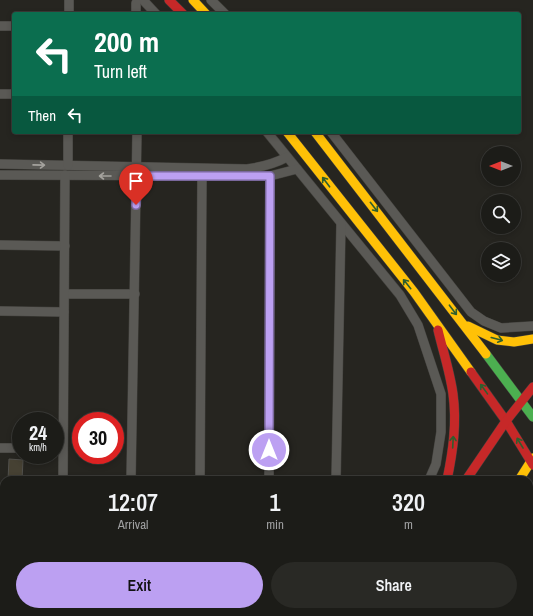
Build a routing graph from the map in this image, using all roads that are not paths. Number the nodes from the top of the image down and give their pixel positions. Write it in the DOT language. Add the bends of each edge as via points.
graph roads {
  1 [pos="69,0"];
  2 [pos="169,0"];
  3 [pos="193,0"];
  4 [pos="211,0"];
  5 [pos="140,2"];
  6 [pos="69,12"];
  7 [pos="137,12"];
  8 [pos="153,12"];
  9 [pos="181,12"];
  10 [pos="204,12"];
  11 [pos="223,12"];
  12 [pos="0,26"];
  13 [pos="12,26"];
  14 [pos="0,94"];
  15 [pos="12,94"];
  16 [pos="68,134"];
  17 [pos="137,134"];
  18 [pos="269,134"];
  19 [pos="289,134"];
  20 [pos="318,134"];
  21 [pos="334,134"];
  22 [pos="287,156"];
  23 [pos="0,164"];
  24 [pos="68,165"];
  25 [pos="137,166"];
  26 [pos="297,169"];
  27 [pos="0,175"];
  28 [pos="65,176"];
  29 [pos="137,176"];
  30 [pos="202,176"];
  31 [pos="270,176"];
  32 [pos="342,224"];
  33 [pos="0,245"];
  34 [pos="65,246"];
  35 [pos="65,294"];
  36 [pos="135,294"];
  37 [pos="0,311"];
  38 [pos="64,312"];
  39 [pos="437,324"];
  40 [pos="464,325"];
  41 [pos="533,326"];
  42 [pos="533,339"];
  43 [pos="533,387"];
  44 [pos="522,401"];
  45 [pos="60,412"];
  46 [pos="533,417"];
  47 [pos="506,421"];
  48 [pos="0,448"];
  49 [pos="12,448"];
  50 [pos="532,462"];
  51 [pos="60,464"];
  52 [pos="62,476"];
  53 [pos="131,476"];
  54 [pos="200,476"];
  55 [pos="269,476"];
  56 [pos="336,476"];
  57 [pos="431,476"];
  58 [pos="448,476"];
  59 [pos="469,476"];
  60 [pos="522,476"];
  1 -- 6 [label="street"];
  2 -- 9 [label="main road"];
  3 -- 10 [label="main road"];
  4 -- 11 [label="street"];
  5 -- 7 [label="street"];
  5 -- 8 [label="street"];
  12 -- 13 [label="street"];
  14 -- 15 [label="street"];
  16 -- 24 [label="street"];
  17 -- 25 [label="street"];
  18 -- 22 [label="street"];
  39 -- 19 [label="main road, one-way"];
  20 -- 40 [label="main road, one-way"];
  21 -- 41 [label="street" via="471,312 501,328"];
  22 -- 25 [label="street" via="279,162 247,169"];
  22 -- 26 [label="street"];
  23 -- 24 [label="street, one-way"];
  24 -- 25 [label="street"];
  25 -- 29 [label="street"];
  26 -- 31 [label="street"];
  26 -- 32 [label="street"];
  27 -- 28 [label="street"];
  29 -- 28 [label="street, one-way"];
  28 -- 34 [label="street"];
  29 -- 30 [label="street"];
  29 -- 36 [label="street"];
  30 -- 31 [label="street"];
  30 -- 54 [label="street"];
  31 -- 55 [label="street"];
  32 -- 56 [label="street"];
  32 -- 57 [label="street" via="400,295 418,325 432,363 441,394 441,432 436,464"];
  33 -- 34 [label="street"];
  34 -- 35 [label="street"];
  35 -- 36 [label="street"];
  35 -- 38 [label="street"];
  36 -- 53 [label="street"];
  37 -- 38 [label="street"];
  38 -- 45 [label="street"];
  47 -- 39 [label="main road, one-way"];
  58 -- 39 [label="main road, one-way" via="453,447 453,394"];
  40 -- 42 [label="main road, one-way" via="497,340 514,342"];
  40 -- 44 [label="main road"];
  43 -- 44 [label="main road"];
  44 -- 46 [label="main road"];
  44 -- 47 [label="main road"];
  50 -- 47 [label="main road, one-way"];
  47 -- 59 [label="main road"];
  48 -- 49 [label="street"];
  50 -- 60 [label="main road"];
  51 -- 52 [label="street"];
}
